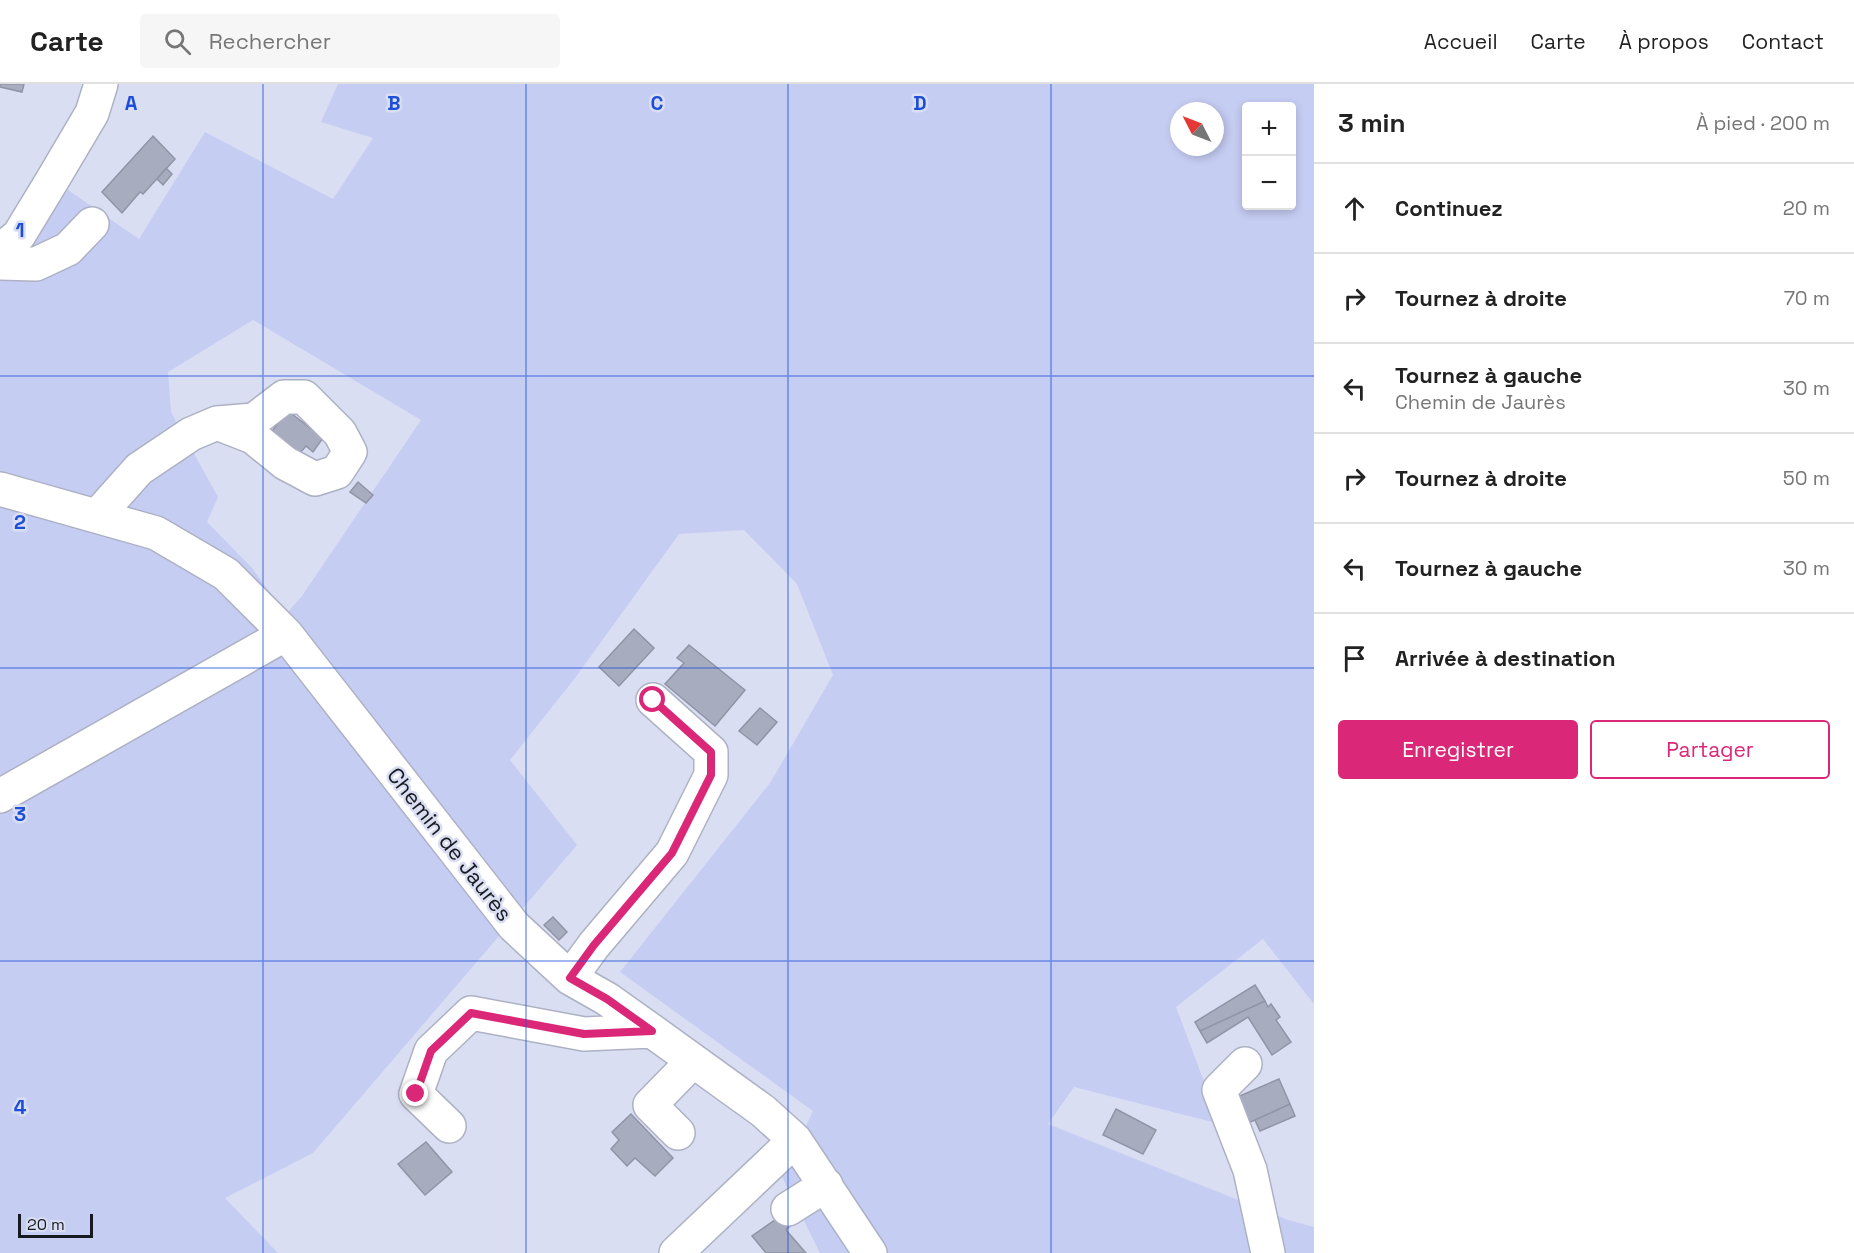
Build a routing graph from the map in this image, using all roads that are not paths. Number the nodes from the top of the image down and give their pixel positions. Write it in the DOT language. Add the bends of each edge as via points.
graph roads {
  1 [pos="101,84"];
  2 [pos="92,224"];
  3 [pos="0,251"];
  4 [pos="0,263"];
  5 [pos="217,423"];
  6 [pos="0,489"];
  7 [pos="97,516"];
  8 [pos="286,634"];
  9 [pos="653,700"];
  10 [pos="0,796"];
  11 [pos="570,978"];
  12 [pos="652,1031"];
  13 [pos="693,1061"];
  14 [pos="1245,1064"];
  15 [pos="448,1126"];
  16 [pos="678,1132"];
  17 [pos="795,1140"];
  18 [pos="826,1185"];
  19 [pos="788,1209"];
  20 [pos="676,1253"];
  21 [pos="870,1253"];
  22 [pos="1268,1253"];
  1 -- 3 [label="street" via="92,113 48,188 19,235"];
  2 -- 4 [label="street" via="68,249 36,264"];
  5 -- 7 [label="street" via="191,434 139,469"];
  6 -- 7 [label="street, Chemin de Jaurès"];
  7 -- 8 [label="street, Chemin de Jaurès" via="156,533 226,574"];
  8 -- 10 [label="street"];
  8 -- 11 [label="street, Chemin de Jaurès" via="514,926"];
  9 -- 11 [label="street" via="711,752 711,775 672,853"];
  11 -- 12 [label="street, Chemin de Jaurès"];
  12 -- 13 [label="street, Chemin de Jaurès"];
  12 -- 15 [label="street" via="584,1034 471,1013 431,1051 416,1094"];
  13 -- 16 [label="street" via="650,1105"];
  13 -- 17 [label="street, Chemin de Jaurès" via="763,1111"];
  14 -- 22 [label="street" via="1219,1090 1250,1170"];
  17 -- 18 [label="street, Chemin de Jaurès"];
  17 -- 20 [label="street"];
  18 -- 19 [label="street"];
  18 -- 21 [label="street, Chemin de Jaurès"];
}
